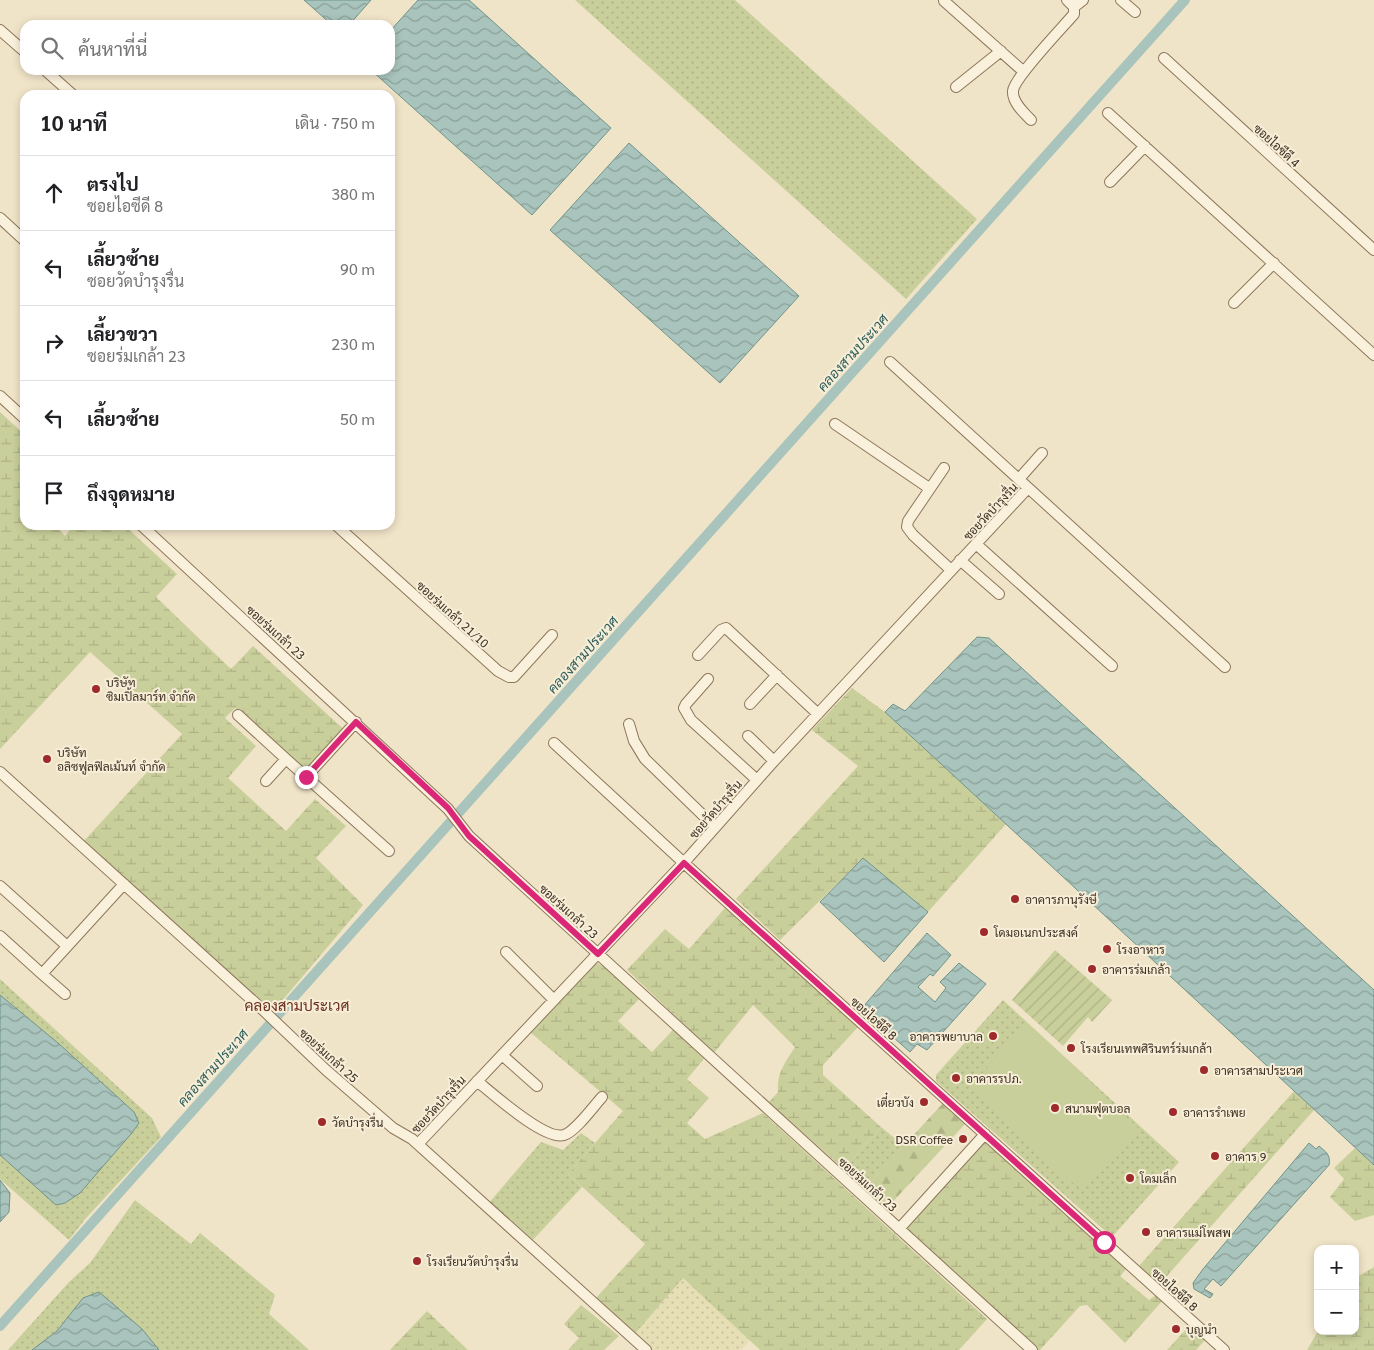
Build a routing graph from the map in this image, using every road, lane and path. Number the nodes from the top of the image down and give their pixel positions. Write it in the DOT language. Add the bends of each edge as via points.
graph roads {
  1 [pos="1083,0"];
  2 [pos="1121,0"];
  3 [pos="944,1"];
  4 [pos="1070,4"];
  5 [pos="1135,12"];
  6 [pos="0,30"];
  7 [pos="20,48"];
  8 [pos="1001,51"];
  9 [pos="1164,58"];
  10 [pos="1024,72"];
  11 [pos="51,75"];
  12 [pos="956,87"];
  13 [pos="67,90"];
  14 [pos="1108,113"];
  15 [pos="1031,120"];
  16 [pos="1145,146"];
  17 [pos="1110,182"];
  18 [pos="0,218"];
  19 [pos="20,236"];
  20 [pos="1374,250"];
  21 [pos="1274,263"];
  22 [pos="1234,303"];
  23 [pos="1374,355"];
  24 [pos="890,362"];
  25 [pos="0,396"];
  26 [pos="20,414"];
  27 [pos="835,424"];
  28 [pos="1042,453"];
  29 [pos="944,468"];
  30 [pos="1018,479"];
  31 [pos="929,488"];
  32 [pos="1028,488"];
  33 [pos="146,530"];
  34 [pos="342,530"];
  35 [pos="976,544"];
  36 [pos="960,560"];
  37 [pos="951,570"];
  38 [pos="999,594"];
  39 [pos="552,635"];
  40 [pos="698,655"];
  41 [pos="1112,666"];
  42 [pos="1225,667"];
  43 [pos="777,675"];
  44 [pos="708,679"];
  45 [pos="750,704"];
  46 [pos="818,714"];
  47 [pos="238,716"];
  48 [pos="356,722"];
  49 [pos="629,724"];
  50 [pos="748,736"];
  51 [pos="554,743"];
  52 [pos="286,759"];
  53 [pos="774,761"];
  54 [pos="0,772"];
  55 [pos="306,777"];
  56 [pos="756,780"];
  57 [pos="266,781"];
  58 [pos="715,827"];
  59 [pos="389,851"];
  60 [pos="684,863"];
  61 [pos="124,884"];
  62 [pos="0,886"];
  63 [pos="0,936"];
  64 [pos="67,946"];
  65 [pos="506,952"];
  66 [pos="598,954"];
  67 [pos="42,974"];
  68 [pos="65,994"];
  69 [pos="554,1000"];
  70 [pos="502,1055"];
  71 [pos="477,1081"];
  72 [pos="537,1086"];
  73 [pos="602,1097"];
  74 [pos="985,1134"];
  75 [pos="418,1144"];
  76 [pos="899,1229"];
  77 [pos="646,1350"];
  78 [pos="1032,1350"];
  79 [pos="1224,1350"];
  1 -- 4 [label="street"];
  2 -- 5 [label="street"];
  3 -- 8 [label="street"];
  4 -- 10 [label="street" via="1074,14"];
  6 -- 7 [label="street"];
  8 -- 10 [label="street"];
  8 -- 12 [label="street"];
  9 -- 20 [label="street, ซอยไอซีดี 4"];
  10 -- 15 [label="street" via="1012,89 1017,105"];
  11 -- 13 [label="street"];
  14 -- 16 [label="street"];
  16 -- 17 [label="street"];
  16 -- 21 [label="street"];
  18 -- 19 [label="street"];
  21 -- 22 [label="street"];
  21 -- 23 [label="street"];
  24 -- 30 [label="street"];
  25 -- 26 [label="street"];
  27 -- 31 [label="street"];
  28 -- 30 [label="street"];
  29 -- 31 [label="street"];
  30 -- 32 [label="street"];
  31 -- 37 [label="street" via="908,521 908,527"];
  32 -- 35 [label="street, ซอยวัดบำรุงรื่น"];
  32 -- 42 [label="street"];
  33 -- 48 [label="street, ซอยร่มเกล้า 23"];
  34 -- 39 [label="street, ซอยร่มเกล้า 21/10" via="504,675 514,677"];
  35 -- 36 [label="street, ซอยวัดบำรุงรื่น"];
  35 -- 41 [label="street"];
  36 -- 37 [label="street, ซอยวัดบำรุงรื่น"];
  36 -- 38 [label="street"];
  37 -- 46 [label="street, ซอยวัดบำรุงรื่น"];
  40 -- 43 [label="street" via="726,628"];
  43 -- 45 [label="street"];
  43 -- 46 [label="street"];
  44 -- 56 [label="street" via="686,704 685,713"];
  46 -- 53 [label="street, ซอยวัดบำรุงรื่น"];
  47 -- 52 [label="street"];
  48 -- 55 [label="street"];
  48 -- 66 [label="street, ซอยร่มเกล้า 23" via="448,808 469,836"];
  49 -- 58 [label="street" via="634,741 645,759"];
  50 -- 53 [label="street"];
  51 -- 60 [label="street, ซอยไอซีดี 8"];
  52 -- 55 [label="street"];
  52 -- 57 [label="street"];
  53 -- 56 [label="street, ซอยวัดบำรุงรื่น"];
  54 -- 61 [label="street, ซอยร่มเกล้า 25"];
  55 -- 59 [label="street"];
  56 -- 58 [label="street, ซอยวัดบำรุงรื่น"];
  58 -- 60 [label="street, ซอยวัดบำรุงรื่น"];
  60 -- 66 [label="street, ซอยวัดบำรุงรื่น"];
  60 -- 74 [label="street, ซอยไอซีดี 8"];
  61 -- 64 [label="street"];
  61 -- 75 [label="street, ซอยร่มเกล้า 25" via="326,1070 393,1128"];
  62 -- 64 [label="street"];
  63 -- 67 [label="street"];
  64 -- 67 [label="street"];
  65 -- 69 [label="street"];
  66 -- 69 [label="street, ซอยวัดบำรุงรื่น"];
  66 -- 76 [label="street, ซอยร่มเกล้า 23"];
  67 -- 68 [label="street"];
  69 -- 70 [label="street, ซอยวัดบำรุงรื่น"];
  70 -- 71 [label="street, ซอยวัดบำรุงรื่น"];
  70 -- 72 [label="street"];
  71 -- 73 [label="street" via="520,1117 558,1135 571,1132"];
  71 -- 75 [label="street, ซอยวัดบำรุงรื่น"];
  74 -- 76 [label="street"];
  74 -- 79 [label="street, ซอยไอซีดี 8"];
  75 -- 77 [label="street, ซอยร่มเกล้า 25"];
  76 -- 78 [label="street, ซอยร่มเกล้า 23"];
}
